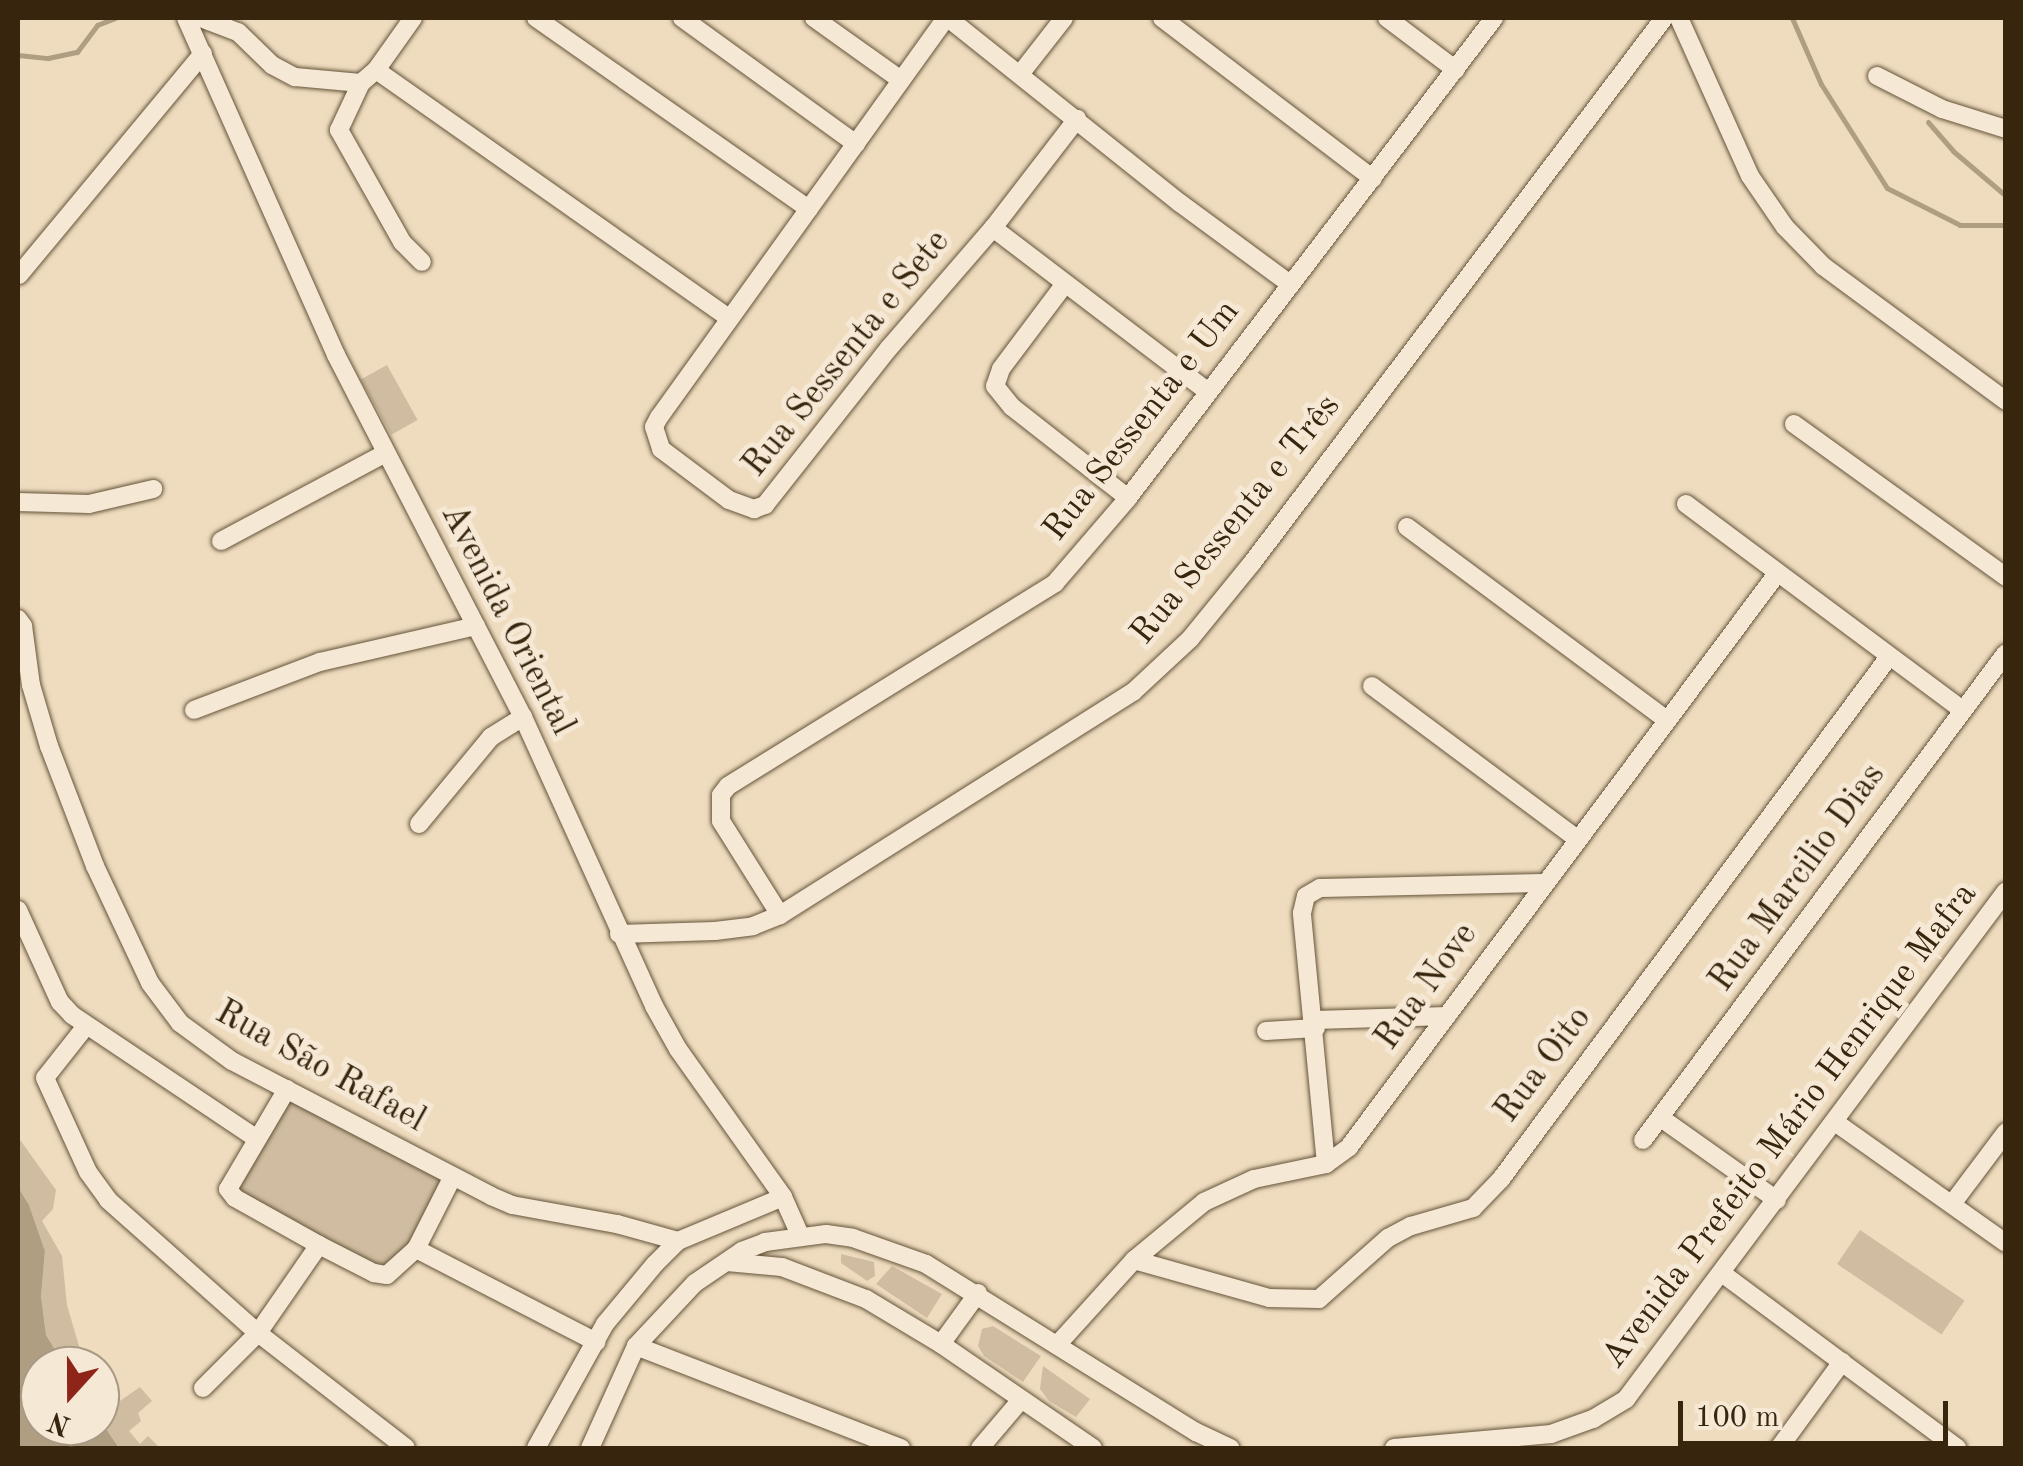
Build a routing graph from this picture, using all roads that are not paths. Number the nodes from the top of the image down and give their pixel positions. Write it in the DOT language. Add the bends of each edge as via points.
graph roads {
  1 [pos="186,18"];
  2 [pos="201,18"];
  3 [pos="413,18"];
  4 [pos="536,18"];
  5 [pos="682,18"];
  6 [pos="814,18"];
  7 [pos="947,18"];
  8 [pos="1064,18"];
  9 [pos="1162,18"];
  10 [pos="1387,18"];
  11 [pos="1494,18"];
  12 [pos="1664,18"];
  13 [pos="1680,18"];
  14 [pos="203,53"];
  15 [pos="376,70"];
  16 [pos="1456,70"];
  17 [pos="1021,73"];
  18 [pos="1877,76"];
  19 [pos="901,80"];
  20 [pos="361,82"];
  21 [pos="1076,118"];
  22 [pos="2006,129"];
  23 [pos="856,144"];
  24 [pos="1372,179"];
  25 [pos="809,209"];
  26 [pos="993,228"];
  27 [pos="422,262"];
  28 [pos="20,274"];
  29 [pos="1290,284"];
  30 [pos="1064,286"];
  31 [pos="728,318"];
  32 [pos="1208,391"];
  33 [pos="2006,401"];
  34 [pos="1794,424"];
  35 [pos="384,454"];
  36 [pos="153,489"];
  37 [pos="1128,498"];
  38 [pos="18,502"];
  39 [pos="1686,504"];
  40 [pos="1407,527"];
  41 [pos="221,541"];
  42 [pos="1776,575"];
  43 [pos="2006,577"];
  44 [pos="18,619"];
  45 [pos="476,626"];
  46 [pos="2006,653"];
  47 [pos="1888,658"];
  48 [pos="1372,686"];
  49 [pos="194,710"];
  50 [pos="1962,710"];
  51 [pos="523,717"];
  52 [pos="1667,720"];
  53 [pos="419,824"];
  54 [pos="1577,840"];
  55 [pos="1544,883"];
  56 [pos="2006,892"];
  57 [pos="18,910"];
  58 [pos="780,915"];
  59 [pos="619,934"];
  60 [pos="1446,1016"];
  61 [pos="1315,1024"];
  62 [pos="86,1026"];
  63 [pos="1266,1031"];
  64 [pos="287,1089"];
  65 [pos="1661,1118"];
  66 [pos="1835,1122"];
  67 [pos="2006,1132"];
  68 [pos="256,1138"];
  69 [pos="1643,1140"];
  70 [pos="1326,1164"];
  71 [pos="452,1178"];
  72 [pos="783,1197"];
  73 [pos="1777,1200"];
  74 [pos="1952,1204"];
  75 [pos="800,1235"];
  76 [pos="678,1241"];
  77 [pos="2006,1244"];
  78 [pos="319,1245"];
  79 [pos="416,1248"];
  80 [pos="1134,1260"];
  81 [pos="727,1262"];
  82 [pos="1723,1274"];
  83 [pos="978,1293"];
  84 [pos="258,1333"];
  85 [pos="596,1342"];
  86 [pos="940,1344"];
  87 [pos="1057,1344"];
  88 [pos="636,1346"];
  89 [pos="1842,1362"];
  90 [pos="203,1388"];
  91 [pos="1020,1401"];
  92 [pos="406,1448"];
  93 [pos="536,1448"];
  94 [pos="590,1448"];
  95 [pos="901,1448"];
  96 [pos="980,1448"];
  97 [pos="1093,1448"];
  98 [pos="1230,1448"];
  99 [pos="1394,1448"];
  100 [pos="1779,1448"];
  101 [pos="1957,1448"];
  1 -- 14 [label="street, Avenida Oriental"];
  2 -- 20 [label="street" via="238,32 295,76"];
  3 -- 15 [label="street"];
  4 -- 25 [label="street"];
  5 -- 23 [label="street"];
  6 -- 19 [label="street"];
  7 -- 17 [label="street"];
  7 -- 19 [label="street"];
  8 -- 17 [label="street"];
  9 -- 24 [label="street"];
  10 -- 16 [label="street"];
  11 -- 16 [label="street, Rua Sessenta e Um"];
  12 -- 58 [label="street, Rua Sessenta e Três" via="1190,639 1133,692"];
  13 -- 33 [label="street" via="1750,176 1785,227 1823,266"];
  14 -- 28 [label="street"];
  14 -- 35 [label="street, Avenida Oriental"];
  15 -- 20 [label="street"];
  15 -- 31 [label="street"];
  16 -- 24 [label="street, Rua Sessenta e Um"];
  17 -- 21 [label="street"];
  18 -- 22 [label="street" via="1942,109"];
  19 -- 23 [label="street"];
  20 -- 27 [label="street" via="339,130 402,242"];
  21 -- 26 [label="street, Rua Sessenta e Sete"];
  21 -- 29 [label="street"];
  23 -- 25 [label="street"];
  24 -- 29 [label="street, Rua Sessenta e Um"];
  25 -- 31 [label="street"];
  26 -- 30 [label="street"];
  26 -- 31 [label="street, Rua Sessenta e Sete" via="765,505 754,509 729,500 661,450 654,427"];
  29 -- 32 [label="street, Rua Sessenta e Um"];
  30 -- 32 [label="street"];
  30 -- 37 [label="street" via="995,386 1012,408"];
  32 -- 37 [label="street, Rua Sessenta e Um"];
  34 -- 43 [label="street"];
  35 -- 41 [label="street"];
  35 -- 45 [label="street, Avenida Oriental"];
  36 -- 38 [label="street" via="89,504"];
  37 -- 58 [label="street, Rua Sessenta e Um" via="1055,583 728,786 721,795 721,821"];
  39 -- 42 [label="street"];
  40 -- 52 [label="street"];
  42 -- 47 [label="street"];
  42 -- 52 [label="street, Rua Nove"];
  44 -- 64 [label="street, Rua São Rafael" via="49,746 150,983 165,1008 205,1044"];
  45 -- 49 [label="street" via="320,662"];
  45 -- 51 [label="street, Avenida Oriental"];
  46 -- 50 [label="street, Rua Marcilio Dias"];
  47 -- 50 [label="street"];
  47 -- 80 [label="street, Rua Oito" via="1472,1208 1388,1238 1319,1299 1268,1298"];
  48 -- 54 [label="street"];
  50 -- 65 [label="street, Rua Marcilio Dias"];
  51 -- 53 [label="street" via="492,737"];
  51 -- 59 [label="street, Avenida Oriental"];
  52 -- 54 [label="street, Rua Nove"];
  54 -- 55 [label="street, Rua Nove"];
  55 -- 60 [label="street, Rua Nove"];
  55 -- 61 [label="street" via="1320,888 1306,896 1302,913"];
  56 -- 66 [label="street, Avenida Prefeito Mário Henrique Mafra"];
  57 -- 62 [label="street" via="60,1002"];
  58 -- 59 [label="street, Rua Sessenta e Três" via="734,929"];
  59 -- 72 [label="street, Avenida Oriental" via="678,1050"];
  60 -- 61 [label="street"];
  60 -- 70 [label="street, Rua Nove" via="1349,1146"];
  61 -- 63 [label="street"];
  61 -- 70 [label="street"];
  62 -- 68 [label="street"];
  62 -- 84 [label="street" via="45,1078 88,1172 141,1232"];
  64 -- 68 [label="street"];
  64 -- 71 [label="street, Rua São Rafael"];
  65 -- 69 [label="street, Rua Marcilio Dias"];
  65 -- 73 [label="street"];
  66 -- 73 [label="street, Avenida Prefeito Mário Henrique Mafra"];
  66 -- 74 [label="street"];
  67 -- 74 [label="street"];
  68 -- 78 [label="street" via="228,1188"];
  70 -- 80 [label="street" via="1254,1178 1204,1202"];
  71 -- 76 [label="street, Rua São Rafael" via="512,1204"];
  71 -- 79 [label="street"];
  72 -- 75 [label="street, Avenida Oriental"];
  72 -- 76 [label="street"];
  73 -- 82 [label="street, Avenida Prefeito Mário Henrique Mafra"];
  74 -- 77 [label="street"];
  75 -- 81 [label="street" via="765,1242"];
  75 -- 83 [label="street" via="890,1248"];
  76 -- 85 [label="street"];
  78 -- 79 [label="street" via="388,1275"];
  78 -- 84 [label="street"];
  79 -- 85 [label="street"];
  80 -- 87 [label="street"];
  81 -- 86 [label="street" via="782,1267 829,1284"];
  81 -- 88 [label="street" via="694,1283"];
  82 -- 89 [label="street"];
  82 -- 99 [label="street, Avenida Prefeito Mário Henrique Mafra" via="1626,1400 1593,1419 1550,1434"];
  83 -- 86 [label="street"];
  83 -- 87 [label="street"];
  84 -- 90 [label="street"];
  84 -- 92 [label="street"];
  85 -- 93 [label="street"];
  86 -- 91 [label="street"];
  87 -- 98 [label="street"];
  88 -- 94 [label="street"];
  88 -- 95 [label="street"];
  89 -- 100 [label="street"];
  89 -- 101 [label="street"];
  91 -- 96 [label="street"];
  91 -- 97 [label="street"];
}
